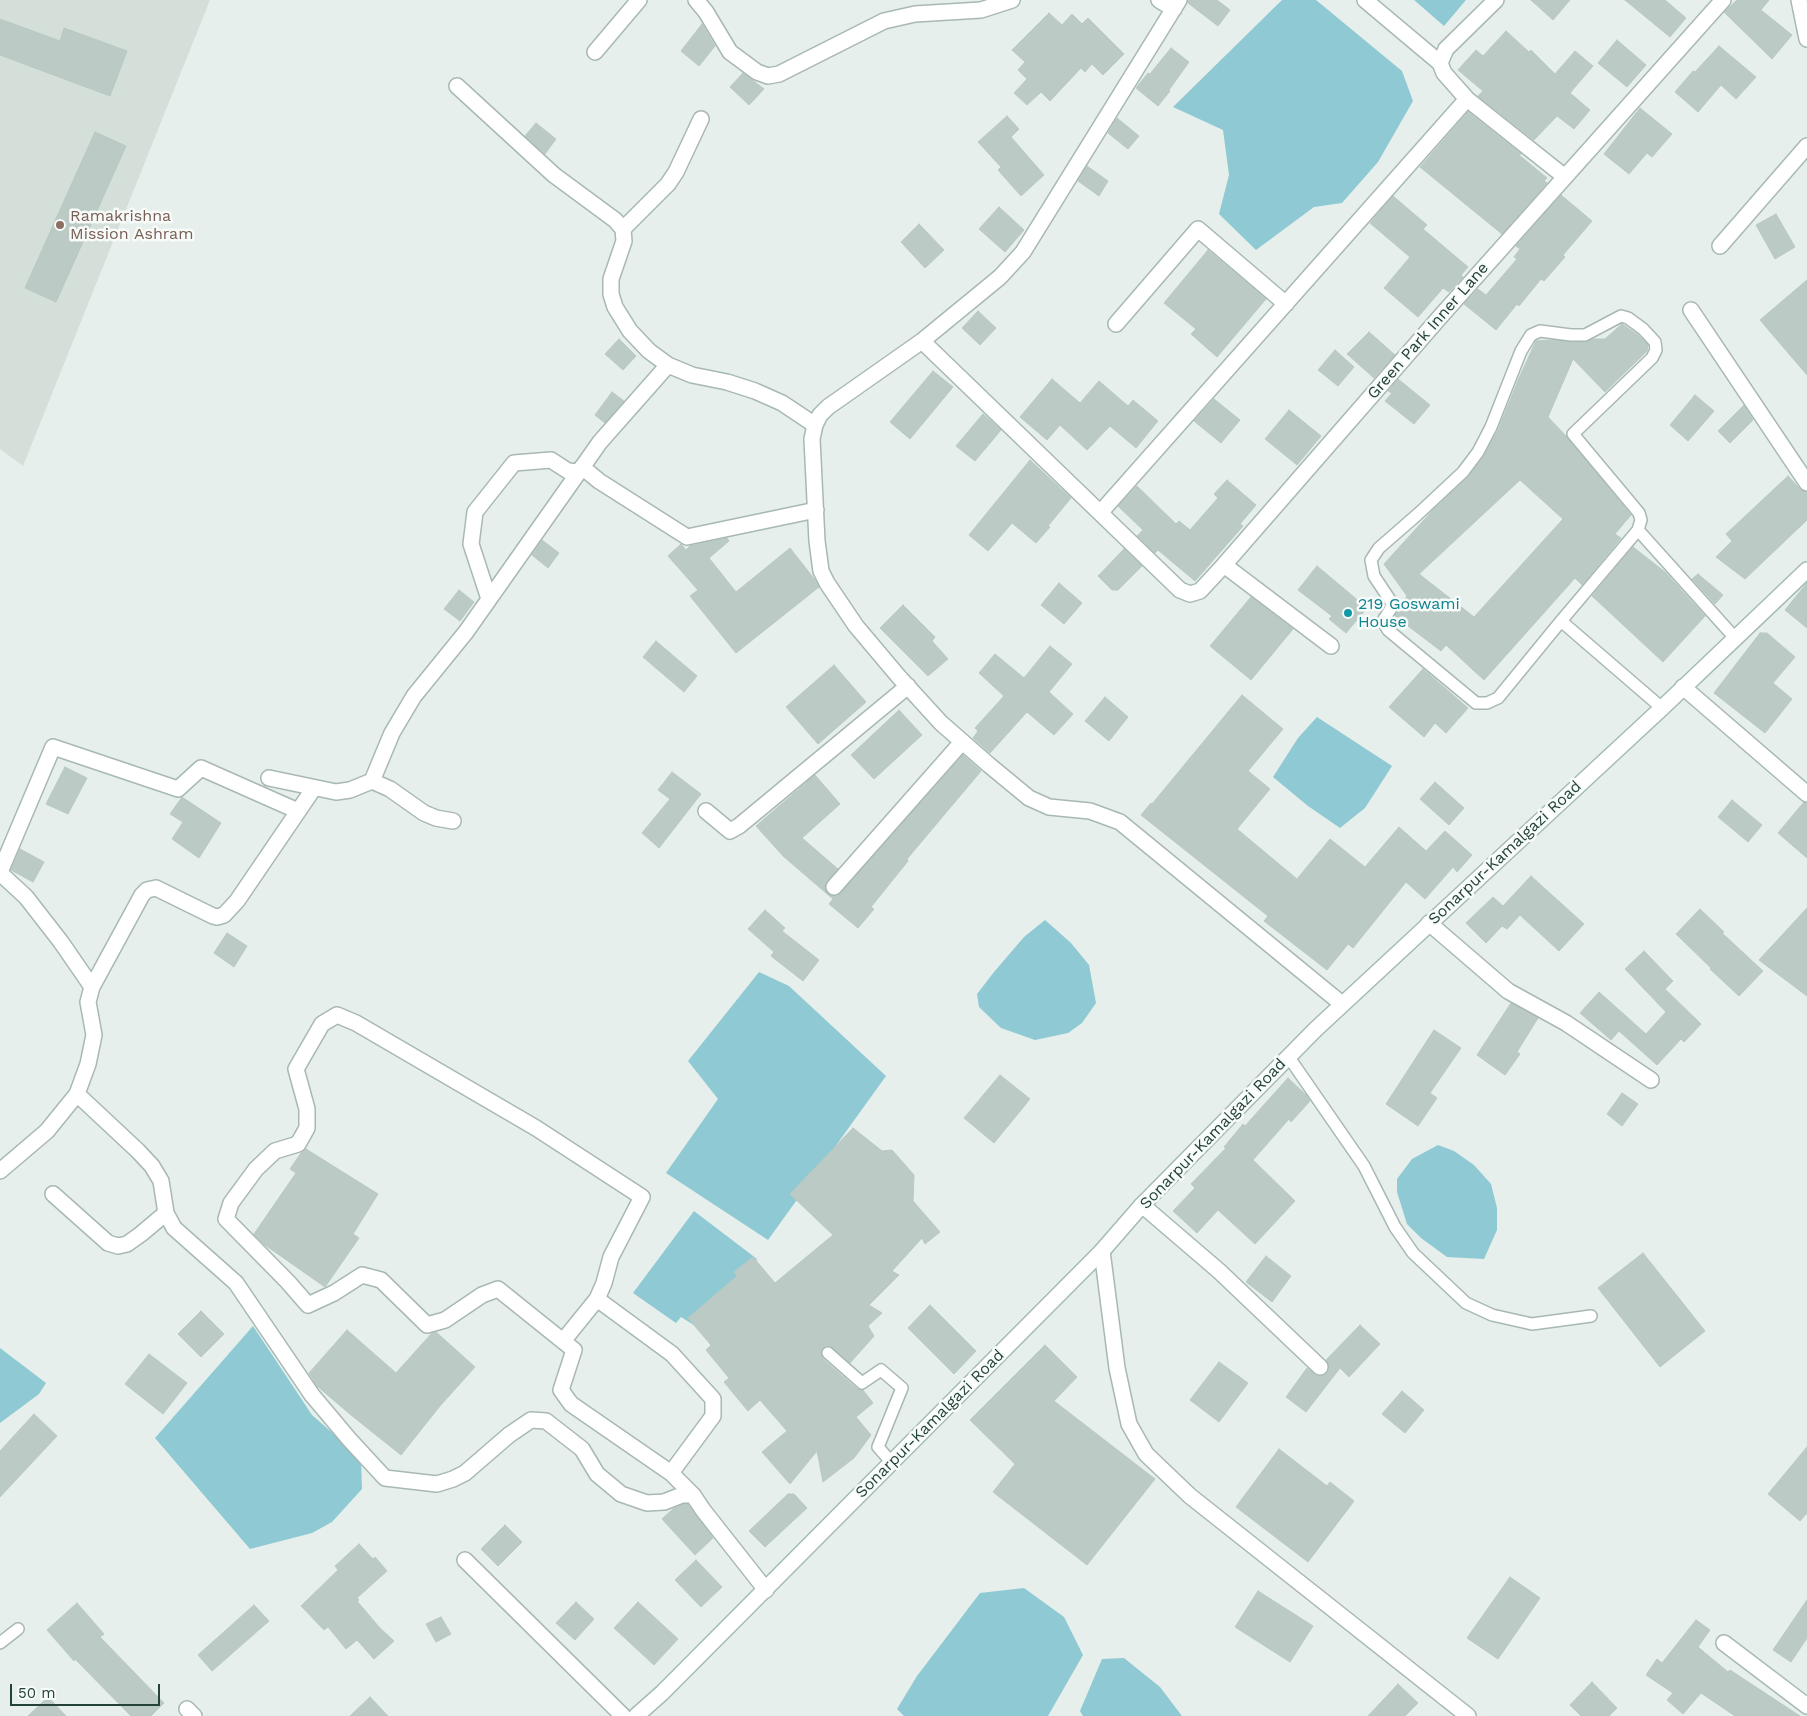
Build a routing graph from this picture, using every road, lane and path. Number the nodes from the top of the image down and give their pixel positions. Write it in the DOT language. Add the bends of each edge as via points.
graph roads {
  1 [pos="639,0"];
  2 [pos="696,0"];
  3 [pos="1012,0"];
  4 [pos="1159,0"];
  5 [pos="1365,0"];
  6 [pos="1496,0"];
  7 [pos="1723,0"];
  8 [pos="1799,0"];
  9 [pos="1176,5"];
  10 [pos="1807,39"];
  11 [pos="595,52"];
  12 [pos="1440,63"];
  13 [pos="457,86"];
  14 [pos="1467,99"];
  15 [pos="701,119"];
  16 [pos="1807,146"];
  17 [pos="1565,177"];
  18 [pos="623,229"];
  19 [pos="1720,246"];
  20 [pos="1286,304"];
  21 [pos="1691,310"];
  22 [pos="1116,324"];
  23 [pos="922,341"];
  24 [pos="668,365"];
  25 [pos="815,425"];
  26 [pos="581,469"];
  27 [pos="1807,483"];
  28 [pos="816,510"];
  29 [pos="1100,513"];
  30 [pos="1638,530"];
  31 [pos="1224,565"];
  32 [pos="1807,570"];
  33 [pos="489,598"];
  34 [pos="1561,621"];
  35 [pos="1735,638"];
  36 [pos="1331,646"];
  37 [pos="908,686"];
  38 [pos="1683,687"];
  39 [pos="1662,708"];
  40 [pos="962,742"];
  41 [pos="269,778"];
  42 [pos="372,781"];
  43 [pos="314,788"];
  44 [pos="1807,794"];
  45 [pos="298,811"];
  46 [pos="706,812"];
  47 [pos="452,821"];
  48 [pos="0,872"];
  49 [pos="834,888"];
  50 [pos="1429,923"];
  51 [pos="92,988"];
  52 [pos="1342,1004"];
  53 [pos="1288,1056"];
  54 [pos="1651,1080"];
  55 [pos="77,1094"];
  56 [pos="0,1171"];
  57 [pos="53,1194"];
  58 [pos="1142,1205"];
  59 [pos="166,1213"];
  60 [pos="1102,1251"];
  61 [pos="597,1300"];
  62 [pos="1591,1316"];
  63 [pos="563,1341"];
  64 [pos="828,1353"];
  65 [pos="1320,1367"];
  66 [pos="892,1463"];
  67 [pos="671,1473"];
  68 [pos="693,1495"];
  69 [pos="465,1560"];
  70 [pos="766,1590"];
  71 [pos="18,1629"];
  72 [pos="1724,1643"];
  73 [pos="0,1644"];
  74 [pos="1807,1706"];
  75 [pos="623,1716"];
  76 [pos="636,1716"];
  77 [pos="1468,1716"];
  1 -- 11 [label="street"];
  2 -- 3 [label="street" via="730,52 768,76 779,74 884,21 915,14 981,10"];
  4 -- 9 [label="street"];
  5 -- 12 [label="street"];
  6 -- 12 [label="street" via="1446,49"];
  7 -- 17 [label="street, Green Park Inner Lane"];
  8 -- 10 [label="street"];
  9 -- 23 [label="street" via="1023,252 1000,277"];
  12 -- 14 [label="street" via="1444,73"];
  13 -- 18 [label="street" via="554,175"];
  14 -- 17 [label="street"];
  14 -- 20 [label="street"];
  15 -- 18 [label="street" via="668,184"];
  16 -- 19 [label="street"];
  17 -- 31 [label="street, Green Park Inner Lane"];
  18 -- 24 [label="street" via="624,241 611,279 610,294 630,331"];
  20 -- 22 [label="street" via="1198,229"];
  20 -- 29 [label="street"];
  21 -- 27 [label="street"];
  23 -- 25 [label="street" via="828,407"];
  23 -- 29 [label="street"];
  24 -- 25 [label="street" via="692,375 755,391 782,403"];
  24 -- 26 [label="street" via="600,442"];
  25 -- 28 [label="street" via="812,439"];
  26 -- 28 [label="street" via="687,537"];
  26 -- 33 [label="street"];
  26 -- 33 [label="street" via="568,471 551,460 514,463 475,512 471,544"];
  28 -- 37 [label="street" via="821,571 827,583 856,626"];
  29 -- 31 [label="street, Green Park Inner Lane" via="1180,590 1190,594 1200,591"];
  30 -- 34 [label="lane"];
  30 -- 34 [label="lane" via="1639,514 1573,434 1652,358 1655,342 1643,328 1622,316 1585,335 1540,331 1531,335 1521,351 1478,452 1463,472 1379,548 1371,560 1371,567 1392,603 1384,619 1388,630 1476,703 1498,698"];
  30 -- 35 [label="lane"];
  31 -- 36 [label="street"];
  32 -- 35 [label="street, Sonarpur-Kamalgazi Road"];
  33 -- 42 [label="street" via="414,696 392,733"];
  34 -- 39 [label="lane"];
  35 -- 38 [label="street, Sonarpur-Kamalgazi Road"];
  37 -- 40 [label="street" via="940,723"];
  37 -- 46 [label="street" via="739,826 730,831"];
  38 -- 39 [label="street, Sonarpur-Kamalgazi Road"];
  38 -- 44 [label="street"];
  39 -- 50 [label="street, Sonarpur-Kamalgazi Road"];
  40 -- 49 [label="street"];
  40 -- 52 [label="street" via="1029,798 1049,807 1090,810 1120,822"];
  41 -- 43 [label="street"];
  42 -- 43 [label="street" via="343,791"];
  42 -- 47 [label="street" via="390,789 424,813"];
  43 -- 45 [label="street"];
  45 -- 48 [label="street" via="201,768 178,789 53,747"];
  45 -- 51 [label="street" via="224,915 213,916 156,888 147,890"];
  48 -- 51 [label="street" via="26,897"];
  50 -- 52 [label="street, Sonarpur-Kamalgazi Road"];
  50 -- 54 [label="street" via="1508,991 1566,1023"];
  51 -- 55 [label="street" via="88,1002 94,1035"];
  52 -- 53 [label="street, Sonarpur-Kamalgazi Road"];
  53 -- 58 [label="street, Sonarpur-Kamalgazi Road"];
  53 -- 62 [label="lane" via="1364,1166 1395,1227 1409,1246 1466,1303 1492,1315 1532,1324"];
  55 -- 56 [label="street" via="47,1131"];
  55 -- 59 [label="street" via="152,1166 161,1181"];
  57 -- 59 [label="street" via="108,1243 118,1246 127,1244"];
  58 -- 60 [label="street, Sonarpur-Kamalgazi Road"];
  58 -- 65 [label="street" via="1219,1271"];
  59 -- 68 [label="street" via="174,1228 236,1283 312,1395 385,1478 437,1484 454,1479 531,1420 546,1421 582,1449 597,1474 621,1494 647,1503"];
  60 -- 66 [label="street, Sonarpur-Kamalgazi Road"];
  60 -- 77 [label="street" via="1119,1378 1129,1424 1146,1454 1190,1496"];
  61 -- 63 [label="street"];
  61 -- 63 [label="street" via="611,1257 642,1197 536,1128 356,1023 336,1015 322,1024 296,1070 307,1109 307,1128 298,1144 275,1151 256,1169 231,1202 226,1219 308,1305 362,1275 381,1280 427,1325 445,1320 498,1288"];
  61 -- 67 [label="street" via="672,1354 713,1399 713,1416"];
  63 -- 67 [label="street" via="574,1350 561,1390 571,1404"];
  64 -- 66 [label="lane" via="862,1383 881,1370 902,1388 878,1448"];
  66 -- 70 [label="street, Sonarpur-Kamalgazi Road"];
  67 -- 68 [label="street"];
  68 -- 70 [label="street"];
  69 -- 75 [label="street"];
  70 -- 76 [label="street, Sonarpur-Kamalgazi Road"];
  71 -- 73 [label="lane"];
  72 -- 74 [label="street"];
}
